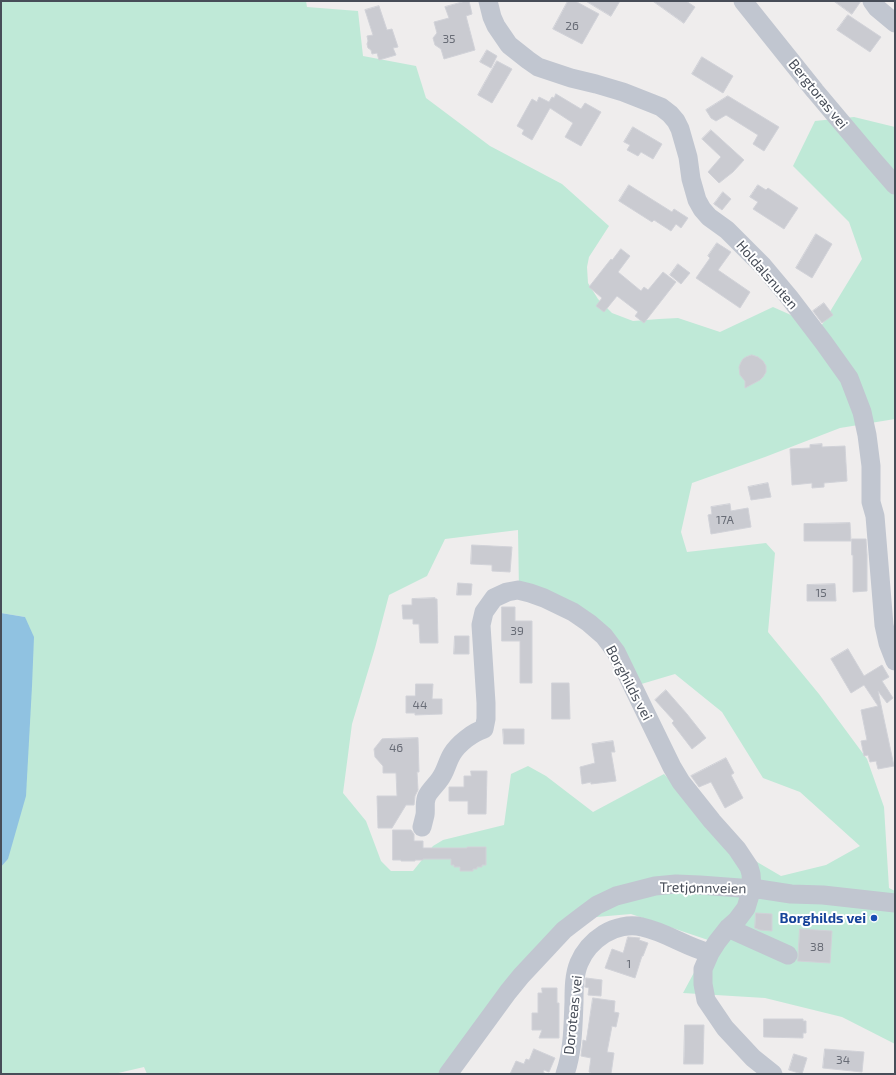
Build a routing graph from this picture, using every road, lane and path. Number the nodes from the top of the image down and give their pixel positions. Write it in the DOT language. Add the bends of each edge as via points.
graph roads {
  1 [pos="488,1"];
  2 [pos="743,1"];
  3 [pos="872,1"];
  4 [pos="895,23"];
  5 [pos="895,185"];
  6 [pos="895,661"];
  7 [pos="422,827"];
  8 [pos="752,888"];
  9 [pos="895,903"];
  10 [pos="728,928"];
  11 [pos="710,953"];
  12 [pos="788,955"];
  13 [pos="448,1074"];
  14 [pos="565,1074"];
  15 [pos="773,1074"];
  1 -- 6 [label="street, Holdalsnuten" via="496,26 509,44 538,67 623,92 661,107 670,114 680,129 691,179 702,209 763,266 849,378 862,412 867,435 884,625"];
  2 -- 5 [label="street, Bergtoras vei"];
  3 -- 4 [label="street"];
  7 -- 8 [label="street, Borghilds vei" via="427,795 445,772 453,752 470,736 484,729 486,703 481,625 484,612 494,598 507,592 530,592 573,612 589,623 604,636 616,652 663,751 681,782 749,867"];
  8 -- 9 [label="street, Tretjønnveien"];
  8 -- 10 [label="street, Borghilds vei" via="746,908"];
  8 -- 13 [label="street, Tretjønnveien" via="700,884 655,886 616,896 597,905 564,930 521,976"];
  10 -- 11 [label="street, Borghilds vei"];
  10 -- 12 [label="street"];
  11 -- 14 [label="street, Doroteas vei" via="640,926 624,926 600,937 582,956 576,972 572,1047"];
  11 -- 15 [label="street, Borghilds vei" via="703,969 706,1000 725,1028"];
}
